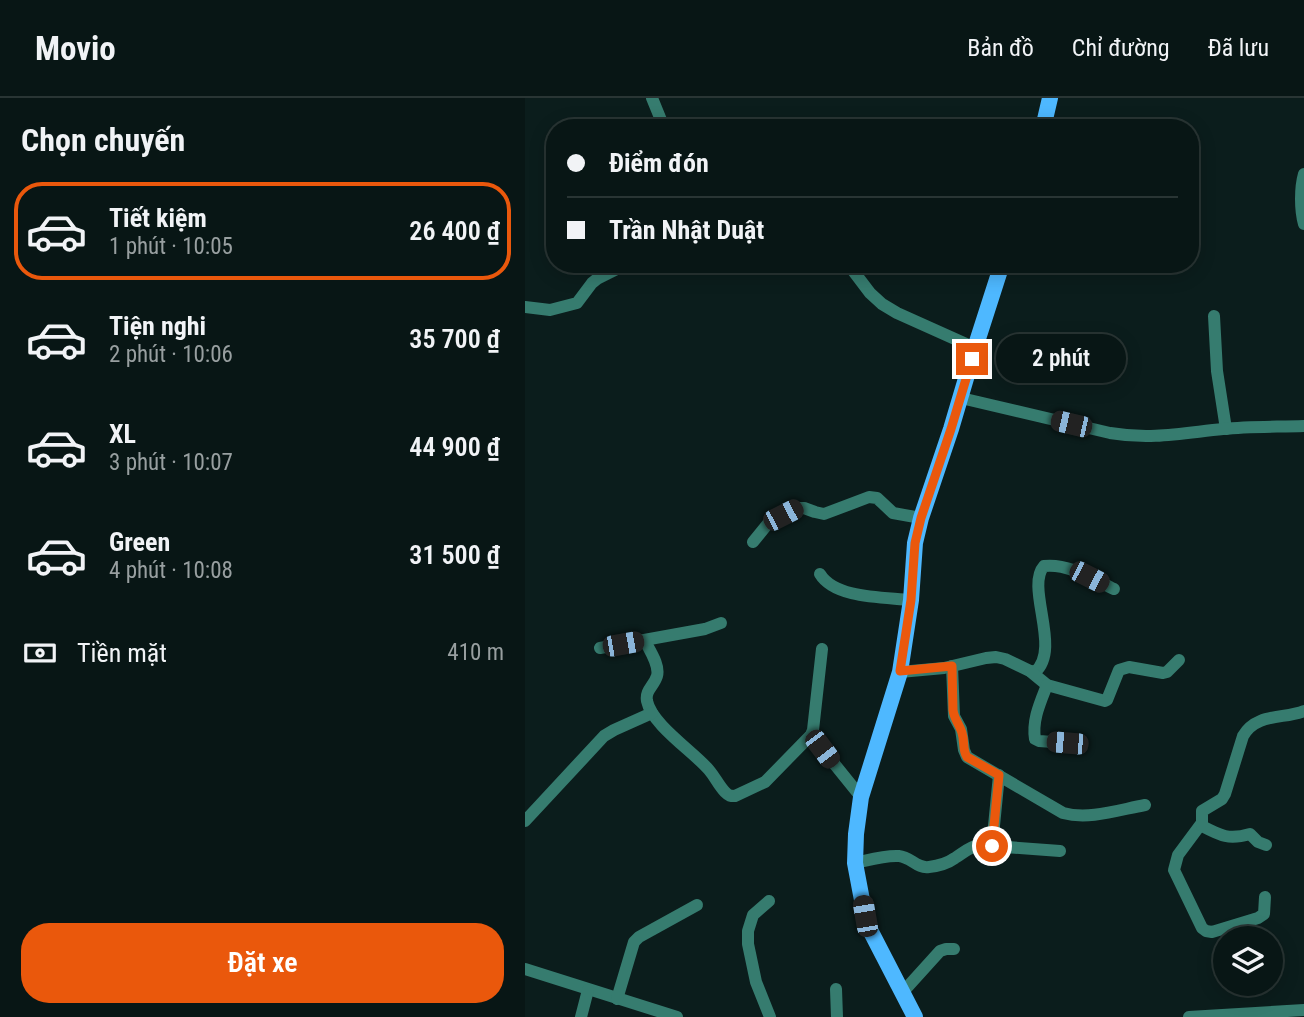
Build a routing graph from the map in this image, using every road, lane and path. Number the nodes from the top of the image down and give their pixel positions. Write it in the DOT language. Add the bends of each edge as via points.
graph roads {
  1 [pos="652,98"];
  2 [pos="1050,98"];
  3 [pos="661,119"];
  4 [pos="1045,119"];
  5 [pos="1304,174"];
  6 [pos="1304,223"];
  7 [pos="609,273"];
  8 [pos="855,273"];
  9 [pos="999,273"];
  10 [pos="525,307"];
  11 [pos="1214,316"];
  12 [pos="975,348"];
  13 [pos="961,398"];
  14 [pos="1304,426"];
  15 [pos="1226,429"];
  16 [pos="921,518"];
  17 [pos="753,542"];
  18 [pos="820,575"];
  19 [pos="1114,589"];
  20 [pos="911,600"];
  21 [pos="721,623"];
  22 [pos="645,640"];
  23 [pos="600,648"];
  24 [pos="822,649"];
  25 [pos="1179,660"];
  26 [pos="952,666"];
  27 [pos="900,671"];
  28 [pos="1030,671"];
  29 [pos="1047,685"];
  30 [pos="1304,711"];
  31 [pos="652,713"];
  32 [pos="811,735"];
  33 [pos="1067,743"];
  34 [pos="999,775"];
  35 [pos="861,797"];
  36 [pos="1145,804"];
  37 [pos="525,821"];
  38 [pos="1201,824"];
  39 [pos="1266,845"];
  40 [pos="992,846"];
  41 [pos="1060,851"];
  42 [pos="855,863"];
  43 [pos="1265,897"];
  44 [pos="769,901"];
  45 [pos="697,905"];
  46 [pos="954,949"];
  47 [pos="525,969"];
  48 [pos="836,989"];
  49 [pos="588,990"];
  50 [pos="902,993"];
  51 [pos="617,999"];
  52 [pos="1304,1010"];
  53 [pos="580,1017"];
  54 [pos="677,1017"];
  55 [pos="770,1017"];
  56 [pos="837,1017"];
  57 [pos="915,1017"];
  58 [pos="1189,1017"];
  1 -- 3 [label="street"];
  2 -- 4 [label="main road"];
  5 -- 6 [label="street"];
  7 -- 10 [label="street" via="592,283 577,303 550,310"];
  8 -- 12 [label="street" via="882,304"];
  9 -- 12 [label="main road"];
  11 -- 15 [label="street"];
  12 -- 13 [label="main road"];
  13 -- 15 [label="street" via="1132,437"];
  13 -- 16 [label="main road"];
  14 -- 15 [label="street"];
  16 -- 17 [label="street" via="893,513 877,498 869,497 824,513 795,508 770,521"];
  16 -- 20 [label="main road"];
  18 -- 20 [label="street" via="824,582 849,593"];
  19 -- 28 [label="street" via="1082,574 1044,566 1039,583 1045,650 1040,668"];
  20 -- 27 [label="main road"];
  21 -- 22 [label="street"];
  22 -- 23 [label="street"];
  22 -- 31 [label="street" via="658,673 647,697"];
  24 -- 32 [label="street"];
  25 -- 29 [label="street" via="1163,673 1129,667 1119,670 1105,701"];
  26 -- 27 [label="street"];
  26 -- 28 [label="street" via="996,657"];
  26 -- 34 [label="street" via="953,710 965,754"];
  27 -- 35 [label="main road"];
  28 -- 29 [label="street"];
  29 -- 33 [label="street" via="1037,711 1035,739"];
  30 -- 38 [label="street" via="1265,719 1247,729 1223,799 1202,811"];
  31 -- 32 [label="street" via="730,796 765,782"];
  31 -- 37 [label="street" via="604,736"];
  32 -- 35 [label="street"];
  34 -- 36 [label="street" via="1073,816"];
  34 -- 40 [label="street"];
  35 -- 42 [label="main road"];
  38 -- 39 [label="street" via="1228,838 1252,834"];
  38 -- 43 [label="street" via="1178,855 1174,870 1202,928 1212,932 1258,918"];
  40 -- 41 [label="street"];
  40 -- 42 [label="street" via="971,847 954,859 928,867 895,856"];
  42 -- 50 [label="main road" via="869,928"];
  44 -- 55 [label="street" via="753,915 748,944"];
  45 -- 51 [label="street" via="633,942"];
  46 -- 50 [label="street" via="940,951"];
  47 -- 49 [label="street"];
  48 -- 56 [label="street"];
  49 -- 51 [label="street"];
  49 -- 53 [label="street"];
  50 -- 57 [label="main road"];
  51 -- 54 [label="street"];
  52 -- 58 [label="street"];
}
